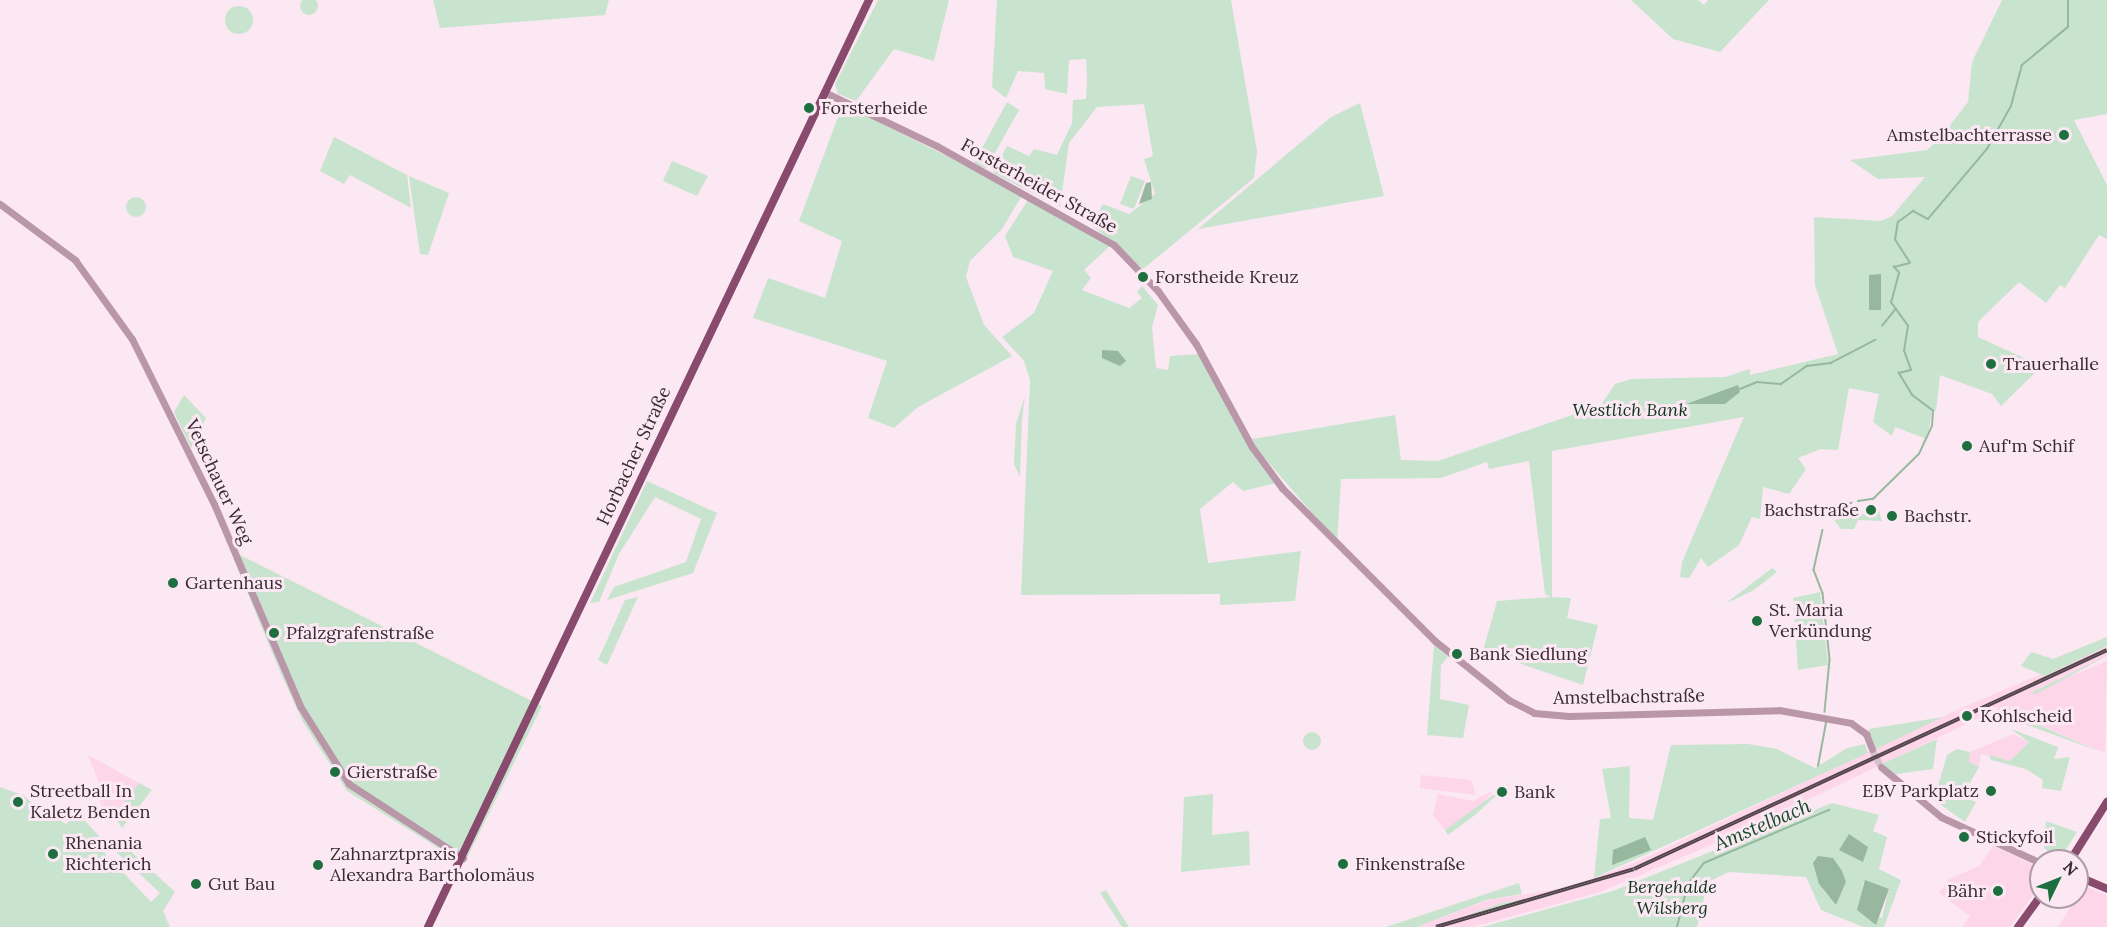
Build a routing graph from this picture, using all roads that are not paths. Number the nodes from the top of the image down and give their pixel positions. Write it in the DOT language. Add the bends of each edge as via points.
graph roads {
  1 [pos="869,0"];
  2 [pos="824,92"];
  3 [pos="0,204"];
  4 [pos="1347,556"];
  5 [pos="1872,748"];
  6 [pos="1881,767"];
  7 [pos="2107,802"];
  8 [pos="2078,849"];
  9 [pos="2029,857"];
  10 [pos="462,858"];
  11 [pos="2089,881"];
  12 [pos="2107,889"];
  13 [pos="2031,909"];
  14 [pos="428,927"];
  15 [pos="2018,927"];
  1 -- 2 [label="main road, Horbacher Straße"];
  2 -- 4 [label="street, Forsterheider Straße" via="910,132 1114,245 1158,291 1196,344 1252,447 1282,488"];
  2 -- 10 [label="main road, Horbacher Straße"];
  3 -- 10 [label="street, Vetschauer Weg" via="75,260 132,339 214,504 300,706 349,784"];
  4 -- 5 [label="street, Amstelbachstraße" via="1453,657 1534,713 1761,710 1826,717 1860,729"];
  6 -- 9 [label="street" via="1894,783 1941,817"];
  7 -- 8 [label="main road"];
  10 -- 14 [label="main road, Horbacher Straße"];
  11 -- 12 [label="main road"];
  13 -- 15 [label="main road"];
}
